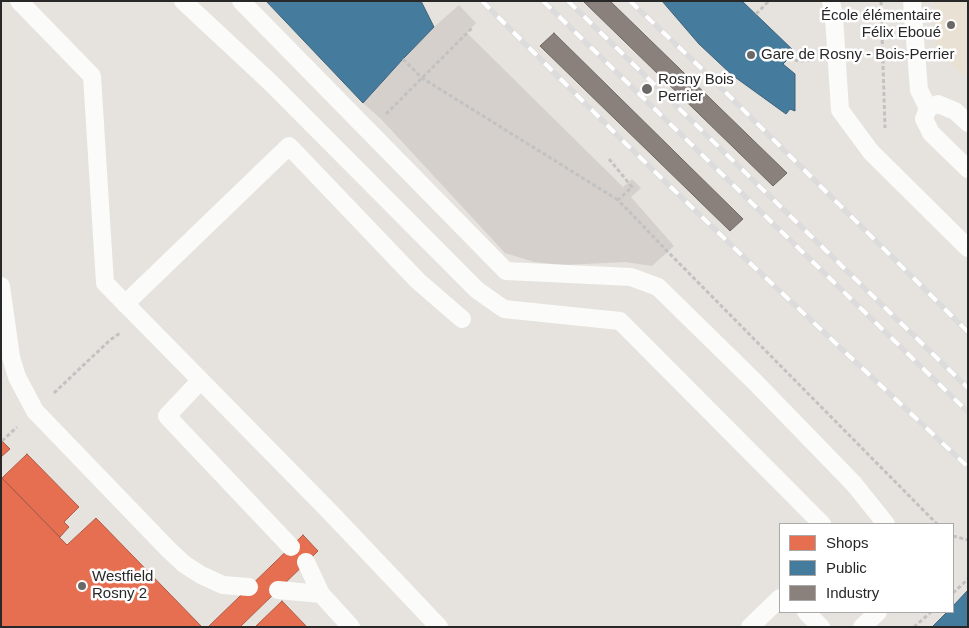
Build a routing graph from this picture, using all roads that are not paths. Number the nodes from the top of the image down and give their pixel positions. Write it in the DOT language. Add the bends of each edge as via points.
graph roads {
  1 [pos="19,1"];
  2 [pos="184,1"];
  3 [pos="241,1"];
  4 [pos="912,1"];
  5 [pos="833,9"];
  6 [pos="928,108"];
  7 [pos="968,123"];
  8 [pos="968,169"];
  9 [pos="968,248"];
  10 [pos="1,286"];
  11 [pos="125,304"];
  12 [pos="462,319"];
  13 [pos="200,380"];
  14 [pos="821,523"];
  15 [pos="885,523"];
  16 [pos="291,547"];
  17 [pos="306,562"];
  18 [pos="249,587"];
  19 [pos="278,590"];
  20 [pos="321,594"];
  21 [pos="779,599"];
  22 [pos="807,613"];
  23 [pos="877,613"];
  24 [pos="351,627"];
  25 [pos="439,627"];
  26 [pos="750,627"];
  27 [pos="821,627"];
  28 [pos="862,627"];
  1 -- 11 [label="lane" via="92,76 105,282"];
  2 -- 14 [label="lane" via="270,82 477,290 504,309 620,322"];
  3 -- 15 [label="lane" via="506,271 631,276 658,287 834,463"];
  4 -- 6 [label="lane" via="919,90"];
  5 -- 9 [label="lane" via="840,110 871,152"];
  6 -- 7 [label="lane" via="938,104 955,111"];
  6 -- 8 [label="lane" via="924,119 931,133"];
  10 -- 18 [label="lane" via="13,363 35,411 184,564 223,585"];
  11 -- 12 [label="lane" via="289,146 418,281"];
  11 -- 13 [label="lane"];
  13 -- 16 [label="lane" via="167,416"];
  13 -- 25 [label="lane"];
  17 -- 20 [label="lane"];
  19 -- 20 [label="lane"];
  20 -- 24 [label="lane"];
  21 -- 26 [label="lane"];
  22 -- 27 [label="lane"];
  23 -- 28 [label="lane"];
}
